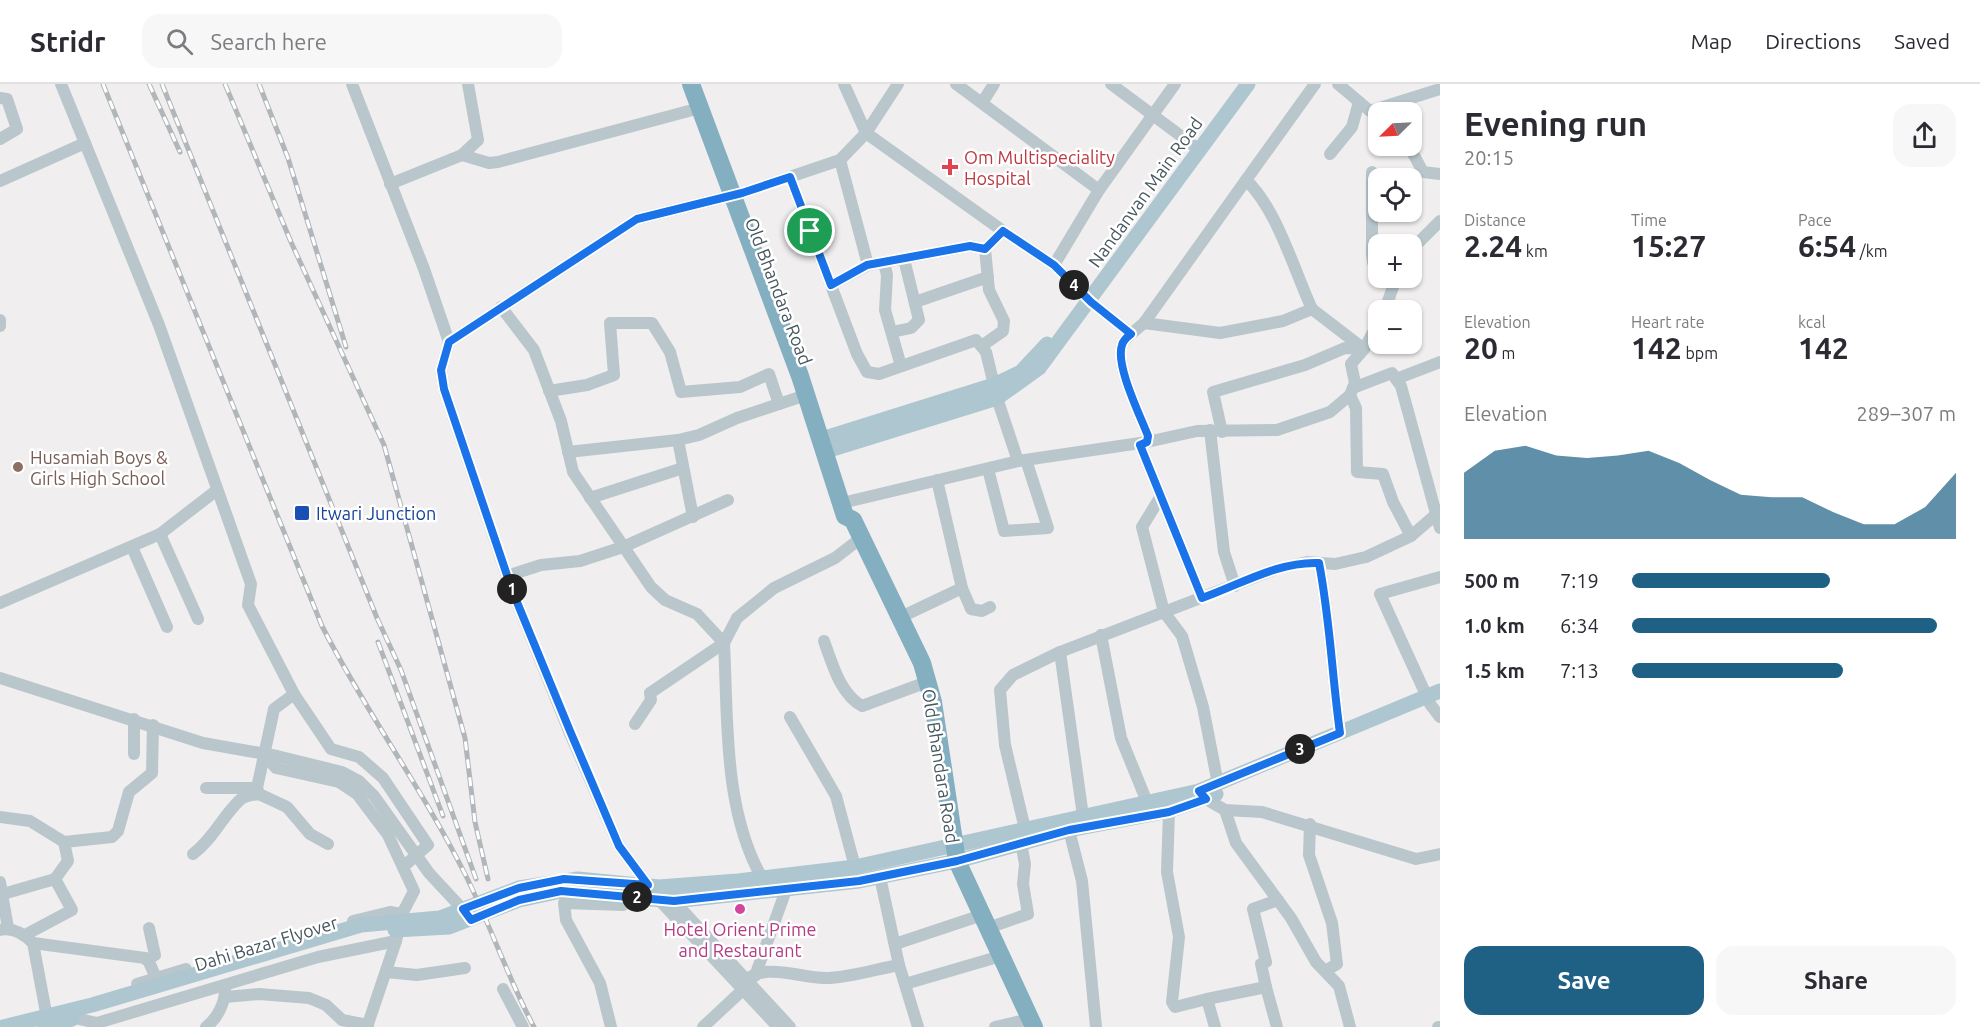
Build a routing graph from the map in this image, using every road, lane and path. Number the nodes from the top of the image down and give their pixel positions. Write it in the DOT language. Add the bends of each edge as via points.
graph roads {
  1 [pos="61,84"];
  2 [pos="352,84"];
  3 [pos="468,84"];
  4 [pos="691,84"];
  5 [pos="702,84"];
  6 [pos="844,84"];
  7 [pos="898,84"];
  8 [pos="956,84"];
  9 [pos="994,84"];
  10 [pos="1111,84"];
  11 [pos="1175,84"];
  12 [pos="1237,84"];
  13 [pos="1248,84"];
  14 [pos="1315,84"];
  15 [pos="1338,84"];
  16 [pos="1440,88"];
  17 [pos="0,98"];
  18 [pos="1359,102"];
  19 [pos="1410,102"];
  20 [pos="982,103"];
  21 [pos="700,108"];
  22 [pos="1368,109"];
  23 [pos="1153,116"];
  24 [pos="866,133"];
  25 [pos="0,138"];
  26 [pos="84,143"];
  27 [pos="1193,145"];
  28 [pos="1330,154"];
  29 [pos="462,155"];
  30 [pos="1414,156"];
  31 [pos="840,160"];
  32 [pos="1440,174"];
  33 [pos="790,177"];
  34 [pos="1246,180"];
  35 [pos="0,181"];
  36 [pos="390,184"];
  37 [pos="1099,189"];
  38 [pos="737,194"];
  39 [pos="1440,221"];
  40 [pos="1003,231"];
  41 [pos="1422,239"];
  42 [pos="985,249"];
  43 [pos="904,259"];
  44 [pos="884,262"];
  45 [pos="867,265"];
  46 [pos="1054,265"];
  47 [pos="988,277"];
  48 [pos="831,285"];
  49 [pos="1088,299"];
  50 [pos="915,302"];
  51 [pos="501,307"];
  52 [pos="1312,309"];
  53 [pos="0,320"];
  54 [pos="1144,323"];
  55 [pos="0,326"];
  56 [pos="892,332"];
  57 [pos="1131,334"];
  58 [pos="449,342"];
  59 [pos="1368,342"];
  60 [pos="983,345"];
  61 [pos="1364,349"];
  62 [pos="1440,362"];
  63 [pos="901,366"];
  64 [pos="1396,379"];
  65 [pos="549,391"];
  66 [pos="1351,391"];
  67 [pos="996,392"];
  68 [pos="806,395"];
  69 [pos="779,404"];
  70 [pos="1216,431"];
  71 [pos="678,440"];
  72 [pos="828,444"];
  73 [pos="1143,444"];
  74 [pos="568,452"];
  75 [pos="1022,461"];
  76 [pos="683,468"];
  77 [pos="988,469"];
  78 [pos="938,480"];
  79 [pos="217,490"];
  80 [pos="1161,496"];
  81 [pos="590,498"];
  82 [pos="728,500"];
  83 [pos="846,502"];
  84 [pos="1438,513"];
  85 [pos="693,517"];
  86 [pos="1440,528"];
  87 [pos="160,534"];
  88 [pos="1411,536"];
  89 [pos="861,538"];
  90 [pos="132,547"];
  91 [pos="623,547"];
  92 [pos="1319,563"];
  93 [pos="507,576"];
  94 [pos="1440,577"];
  95 [pos="1235,586"];
  96 [pos="962,588"];
  97 [pos="1202,598"];
  98 [pos="0,603"];
  99 [pos="990,607"];
  100 [pos="1164,612"];
  101 [pos="902,617"];
  102 [pos="198,619"];
  103 [pos="167,627"];
  104 [pos="1101,635"];
  105 [pos="824,640"];
  106 [pos="724,643"];
  107 [pos="1060,652"];
  108 [pos="0,678"];
  109 [pos="927,682"];
  110 [pos="294,694"];
  111 [pos="1434,698"];
  112 [pos="790,717"];
  113 [pos="1440,717"];
  114 [pos="134,719"];
  115 [pos="635,724"];
  116 [pos="153,725"];
  117 [pos="1340,733"];
  118 [pos="263,753"];
  119 [pos="134,754"];
  120 [pos="1218,784"];
  121 [pos="206,788"];
  122 [pos="258,791"];
  123 [pos="1202,795"];
  124 [pos="1147,802"];
  125 [pos="1225,810"];
  126 [pos="1169,812"];
  127 [pos="1083,816"];
  128 [pos="0,817"];
  129 [pos="1310,824"];
  130 [pos="1069,830"];
  131 [pos="1023,836"];
  132 [pos="64,842"];
  133 [pos="328,844"];
  134 [pos="194,854"];
  135 [pos="955,854"];
  136 [pos="1440,855"];
  137 [pos="404,866"];
  138 [pos="855,867"];
  139 [pos="880,877"];
  140 [pos="762,878"];
  141 [pos="54,879"];
  142 [pos="2,888"];
  143 [pos="786,890"];
  144 [pos="662,892"];
  145 [pos="628,893"];
  146 [pos="1278,900"];
  147 [pos="402,914"];
  148 [pos="467,914"];
  149 [pos="985,922"];
  150 [pos="149,928"];
  151 [pos="4,929"];
  152 [pos="29,939"];
  153 [pos="396,941"];
  154 [pos="895,944"];
  155 [pos="1001,956"];
  156 [pos="147,960"];
  157 [pos="899,965"];
  158 [pos="465,968"];
  159 [pos="1325,971"];
  160 [pos="386,972"];
  161 [pos="156,978"];
  162 [pos="747,983"];
  163 [pos="905,984"];
  164 [pos="1266,987"];
  165 [pos="503,989"];
  166 [pos="225,992"];
  167 [pos="1207,999"];
  168 [pos="87,1015"];
  169 [pos="1032,1023"];
  170 [pos="47,1024"];
  171 [pos="368,1026"];
  172 [pos="3,1027"];
  173 [pos="206,1027"];
  174 [pos="523,1027"];
  175 [pos="611,1027"];
  176 [pos="703,1027"];
  177 [pos="778,1027"];
  178 [pos="790,1027"];
  179 [pos="918,1027"];
  180 [pos="995,1027"];
  181 [pos="1096,1027"];
  182 [pos="1215,1027"];
  183 [pos="1277,1027"];
  184 [pos="1350,1027"];
  1 -- 26 [label="street"];
  2 -- 36 [label="street"];
  3 -- 29 [label="street" via="478,140"];
  4 -- 21 [label="highway"];
  5 -- 38 [label="highway, Old Bhandara Road"];
  6 -- 24 [label="street"];
  7 -- 24 [label="street"];
  8 -- 20 [label="street"];
  9 -- 20 [label="street"];
  10 -- 23 [label="street"];
  11 -- 23 [label="street"];
  12 -- 27 [label="main road"];
  13 -- 49 [label="main road, Nandanvan Main Road"];
  14 -- 34 [label="street"];
  15 -- 18 [label="street"];
  16 -- 19 [label="street"];
  17 -- 25 [label="street" via="8,99 17,129"];
  18 -- 22 [label="street"];
  18 -- 28 [label="street" via="1352,127"];
  20 -- 37 [label="street"];
  21 -- 29 [label="street" via="498,162"];
  21 -- 38 [label="highway"];
  23 -- 27 [label="street"];
  23 -- 37 [label="street"];
  24 -- 31 [label="street"];
  24 -- 40 [label="street"];
  26 -- 35 [label="street"];
  26 -- 79 [label="street" via="159,325"];
  27 -- 49 [label="main road"];
  29 -- 36 [label="street"];
  30 -- 32 [label="street" via="1423,172"];
  31 -- 33 [label="street"];
  31 -- 45 [label="street"];
  33 -- 38 [label="street"];
  33 -- 48 [label="street"];
  34 -- 52 [label="street" via="1257,190 1269,213"];
  34 -- 54 [label="street"];
  36 -- 58 [label="street"];
  37 -- 46 [label="street"];
  38 -- 51 [label="street" via="637,219"];
  38 -- 68 [label="highway"];
  38 -- 72 [label="highway, Old Bhandara Road" via="817,390"];
  39 -- 41 [label="street"];
  40 -- 42 [label="street"];
  40 -- 46 [label="street"];
  42 -- 43 [label="street" via="970,246"];
  42 -- 47 [label="street"];
  43 -- 44 [label="street"];
  43 -- 50 [label="street"];
  44 -- 45 [label="street"];
  44 -- 56 [label="street" via="885,309"];
  45 -- 48 [label="street"];
  46 -- 49 [label="street"];
  47 -- 50 [label="street"];
  47 -- 60 [label="street" via="992,298 1004,321 998,337"];
  48 -- 63 [label="street" via="867,372 879,374"];
  49 -- 57 [label="street"];
  49 -- 67 [label="main road" via="1021,372"];
  50 -- 56 [label="street" via="919,320 916,325"];
  51 -- 58 [label="street"];
  51 -- 65 [label="street" via="534,350"];
  52 -- 54 [label="street" via="1283,321 1220,333"];
  52 -- 61 [label="street"];
  53 -- 55 [label="street"];
  54 -- 57 [label="street"];
  56 -- 63 [label="street"];
  57 -- 73 [label="street" via="1120,352 1148,436"];
  58 -- 93 [label="street" via="441,370 444,389"];
  59 -- 61 [label="street"];
  60 -- 63 [label="street" via="976,340"];
  60 -- 67 [label="street"];
  61 -- 66 [label="street" via="1351,364"];
  61 -- 70 [label="street" via="1345,348 1305,365 1213,392"];
  62 -- 64 [label="street"];
  64 -- 66 [label="street" via="1392,373"];
  64 -- 84 [label="street"];
  65 -- 69 [label="street" via="587,385 614,375 610,323 652,323 670,352 681,392 740,387 769,374"];
  65 -- 74 [label="street"];
  66 -- 70 [label="street" via="1330,412 1277,430"];
  66 -- 88 [label="street" via="1356,408 1357,472 1383,474"];
  67 -- 72 [label="main road"];
  67 -- 75 [label="street"];
  68 -- 69 [label="street"];
  68 -- 72 [label="highway"];
  69 -- 71 [label="street"];
  70 -- 73 [label="street" via="1197,430"];
  70 -- 95 [label="street" via="1224,552"];
  71 -- 74 [label="street"];
  71 -- 76 [label="street"];
  72 -- 83 [label="highway, Old Bhandara Road"];
  73 -- 75 [label="street"];
  73 -- 80 [label="street"];
  74 -- 81 [label="street" via="573,472"];
  75 -- 77 [label="street"];
  75 -- 77 [label="street" via="1048,528 1004,531"];
  76 -- 81 [label="street"];
  76 -- 85 [label="street"];
  77 -- 78 [label="street"];
  78 -- 83 [label="street"];
  78 -- 96 [label="street"];
  79 -- 87 [label="street"];
  79 -- 110 [label="street" via="251,584 248,605"];
  80 -- 97 [label="street"];
  80 -- 100 [label="street" via="1142,527"];
  81 -- 91 [label="street"];
  82 -- 85 [label="street"];
  83 -- 89 [label="highway, Old Bhandara Road" via="855,512 853,520"];
  84 -- 86 [label="street"];
  84 -- 88 [label="street"];
  85 -- 91 [label="street"];
  87 -- 90 [label="street"];
  87 -- 102 [label="street"];
  88 -- 92 [label="street" via="1366,557 1335,564"];
  89 -- 101 [label="highway, Old Bhandara Road"];
  89 -- 106 [label="street" via="835,558 774,588 737,618"];
  90 -- 98 [label="street"];
  90 -- 103 [label="street"];
  91 -- 93 [label="street" via="580,561 540,565"];
  91 -- 106 [label="street" via="651,587 665,600 697,614"];
  92 -- 95 [label="street" via="1276,569"];
  92 -- 117 [label="street" via="1328,608 1329,654"];
  93 -- 144 [label="street" via="619,846"];
  94 -- 111 [label="street" via="1380,594"];
  95 -- 97 [label="street"];
  96 -- 99 [label="street" via="971,609 982,611"];
  96 -- 101 [label="street"];
  97 -- 100 [label="street"];
  100 -- 104 [label="street"];
  100 -- 120 [label="street" via="1182,636 1203,707"];
  101 -- 109 [label="highway, Old Bhandara Road"];
  104 -- 107 [label="street"];
  104 -- 124 [label="street" via="1121,738"];
  105 -- 109 [label="street" via="835,673 853,701 862,706"];
  106 -- 115 [label="street" via="650,693 651,700"];
  106 -- 140 [label="street" via="729,749 736,799 750,856"];
  107 -- 127 [label="street"];
  107 -- 131 [label="street" via="1013,675 1000,690 1005,745"];
  108 -- 114 [label="street"];
  109 -- 135 [label="highway, Old Bhandara Road"];
  110 -- 118 [label="street" via="274,709"];
  110 -- 137 [label="street" via="331,749 359,757 383,778 428,845"];
  111 -- 113 [label="street"];
  111 -- 117 [label="main road"];
  111 -- 123 [label="main road"];
  112 -- 138 [label="street" via="836,796"];
  114 -- 116 [label="street"];
  114 -- 119 [label="street"];
  116 -- 118 [label="street" via="203,743"];
  116 -- 132 [label="street" via="152,773 129,792 118,831 112,837"];
  117 -- 120 [label="main road"];
  118 -- 122 [label="street"];
  118 -- 137 [label="street" via="276,768 339,782 357,794 383,828"];
  118 -- 148 [label="street" via="342,772 359,781 429,873"];
  120 -- 123 [label="main road"];
  121 -- 122 [label="street"];
  122 -- 133 [label="street" via="287,807 310,834"];
  122 -- 134 [label="street" via="240,800"];
  123 -- 124 [label="main road"];
  123 -- 125 [label="street"];
  123 -- 126 [label="main road"];
  124 -- 127 [label="main road"];
  125 -- 129 [label="street" via="1262,812"];
  125 -- 146 [label="street" via="1236,843"];
  126 -- 130 [label="main road"];
  126 -- 167 [label="street" via="1167,872 1179,937 1172,1002 1175,1007"];
  127 -- 131 [label="main road"];
  128 -- 132 [label="street" via="30,821"];
  129 -- 136 [label="street" via="1416,859"];
  129 -- 159 [label="street" via="1309,855 1332,922 1337,964"];
  130 -- 131 [label="main road"];
  130 -- 181 [label="street" via="1082,881"];
  131 -- 135 [label="main road"];
  131 -- 149 [label="street" via="1023,884 1028,914"];
  132 -- 141 [label="street" via="68,861"];
  135 -- 138 [label="main road"];
  135 -- 139 [label="main road"];
  135 -- 149 [label="highway, Old Bhandara Road"];
  137 -- 147 [label="street" via="414,891"];
  138 -- 140 [label="main road"];
  139 -- 143 [label="main road"];
  139 -- 154 [label="street"];
  140 -- 144 [label="main road"];
  141 -- 142 [label="street"];
  141 -- 152 [label="street" via="72,910"];
  142 -- 151 [label="street"];
  143 -- 144 [label="main road"];
  143 -- 162 [label="street"];
  144 -- 145 [label="main road, Dahi Bazar Flyover"];
  144 -- 162 [label="street"];
  145 -- 148 [label="main road, Dahi Bazar Flyover" via="564,879 519,888"];
  145 -- 175 [label="street" via="622,905 564,903 566,920 600,982"];
  146 -- 159 [label="street"];
  146 -- 164 [label="street" via="1253,909 1266,962 1261,964"];
  147 -- 153 [label="street"];
  147 -- 161 [label="street" via="390,912 347,922"];
  148 -- 168 [label="main road, Dahi Bazar Flyover" via="361,925"];
  149 -- 154 [label="street"];
  149 -- 155 [label="highway, Old Bhandara Road"];
  150 -- 156 [label="street" via="155,955"];
  151 -- 152 [label="street"];
  152 -- 156 [label="street"];
  152 -- 170 [label="street"];
  153 -- 160 [label="street"];
  153 -- 166 [label="street" via="318,957"];
  154 -- 157 [label="street"];
  155 -- 163 [label="street"];
  155 -- 169 [label="highway, Old Bhandara Road"];
  156 -- 161 [label="street"];
  157 -- 162 [label="street" via="828,978 775,970"];
  157 -- 163 [label="street"];
  158 -- 160 [label="street" via="417,975"];
  159 -- 184 [label="street" via="1339,986"];
  160 -- 171 [label="street"];
  161 -- 168 [label="street" via="98,996"];
  162 -- 176 [label="street"];
  162 -- 177 [label="street"];
  162 -- 178 [label="street"];
  163 -- 179 [label="street"];
  164 -- 167 [label="street"];
  164 -- 183 [label="street"];
  165 -- 174 [label="street"];
  166 -- 168 [label="street" via="97,1023"];
  166 -- 171 [label="street" via="309,998 326,1005 342,1020"];
  166 -- 173 [label="street" via="214,1021"];
  167 -- 182 [label="street"];
  168 -- 170 [label="main road, Dahi Bazar Flyover"];
  169 -- 180 [label="street"];
  170 -- 172 [label="main road, Dahi Bazar Flyover"];
}
